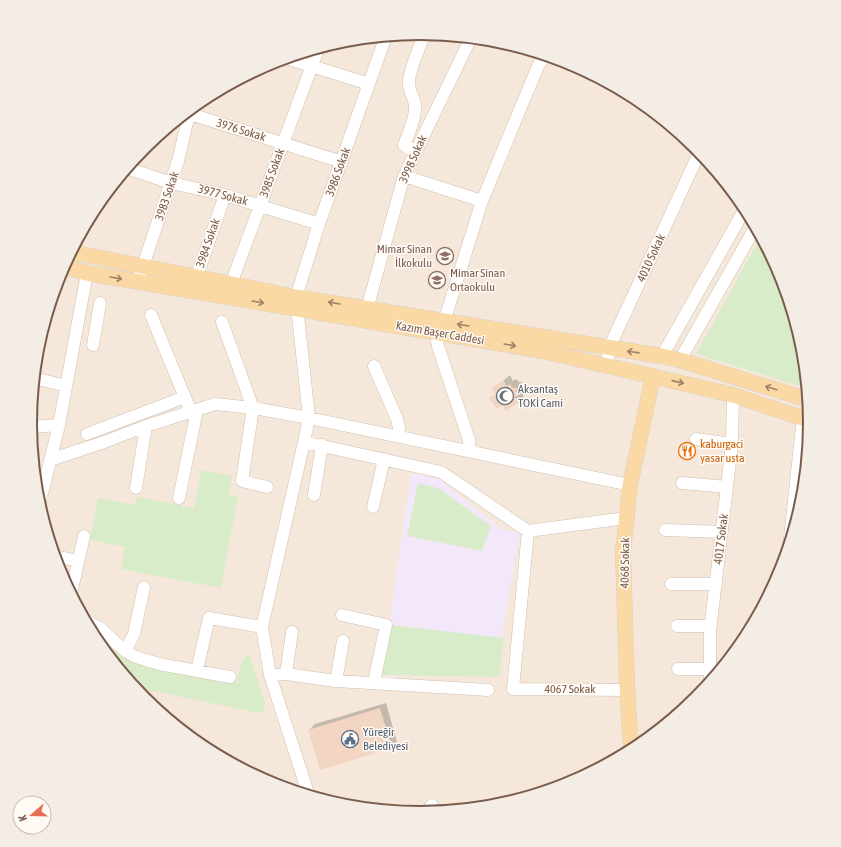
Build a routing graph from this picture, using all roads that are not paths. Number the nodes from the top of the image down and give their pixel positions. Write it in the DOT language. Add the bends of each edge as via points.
graph roads {
  1 [pos="423,40"];
  2 [pos="384,42"];
  3 [pos="470,43"];
  4 [pos="316,55"];
  5 [pos="542,59"];
  6 [pos="295,61"];
  7 [pos="311,66"];
  8 [pos="369,84"];
  9 [pos="194,114"];
  10 [pos="187,119"];
  11 [pos="283,143"];
  12 [pos="416,152"];
  13 [pos="697,158"];
  14 [pos="342,162"];
  15 [pos="133,170"];
  16 [pos="404,176"];
  17 [pos="172,182"];
  18 [pos="225,195"];
  19 [pos="482,201"];
  20 [pos="260,206"];
  21 [pos="742,214"];
  22 [pos="319,224"];
  23 [pos="753,232"];
  24 [pos="77,253"];
  25 [pos="143,267"];
  26 [pos="70,268"];
  27 [pos="87,273"];
  28 [pos="197,276"];
  29 [pos="138,281"];
  30 [pos="232,291"];
  31 [pos="200,292"];
  32 [pos="100,303"];
  33 [pos="296,303"];
  34 [pos="367,309"];
  35 [pos="151,315"];
  36 [pos="78,322"];
  37 [pos="222,322"];
  38 [pos="96,325"];
  39 [pos="439,327"];
  40 [pos="93,345"];
  41 [pos="609,348"];
  42 [pos="662,356"];
  43 [pos="680,360"];
  44 [pos="374,366"];
  45 [pos="607,366"];
  46 [pos="653,376"];
  47 [pos="39,379"];
  48 [pos="66,386"];
  49 [pos="733,394"];
  50 [pos="185,397"];
  51 [pos="803,398"];
  52 [pos="253,408"];
  53 [pos="194,411"];
  54 [pos="309,418"];
  55 [pos="804,419"];
  56 [pos="59,425"];
  57 [pos="146,426"];
  58 [pos="37,427"];
  59 [pos="87,434"];
  60 [pos="398,436"];
  61 [pos="696,439"];
  62 [pos="304,442"];
  63 [pos="732,444"];
  64 [pos="322,445"];
  65 [pos="803,448"];
  66 [pos="470,451"];
  67 [pos="384,459"];
  68 [pos="50,460"];
  69 [pos="682,483"];
  70 [pos="630,485"];
  71 [pos="268,487"];
  72 [pos="727,487"];
  73 [pos="136,488"];
  74 [pos="43,490"];
  75 [pos="314,495"];
  76 [pos="179,498"];
  77 [pos="373,507"];
  78 [pos="794,509"];
  79 [pos="626,518"];
  80 [pos="665,530"];
  81 [pos="528,531"];
  82 [pos="722,532"];
  83 [pos="84,536"];
  84 [pos="61,557"];
  85 [pos="78,561"];
  86 [pos="671,584"];
  87 [pos="716,584"];
  88 [pos="73,585"];
  89 [pos="144,587"];
  90 [pos="342,615"];
  91 [pos="94,625"];
  92 [pos="677,626"];
  93 [pos="711,626"];
  94 [pos="262,627"];
  95 [pos="292,632"];
  96 [pos="343,641"];
  97 [pos="125,650"];
  98 [pos="678,669"];
  99 [pos="710,669"];
  100 [pos="198,670"];
  101 [pos="270,674"];
  102 [pos="286,674"];
  103 [pos="710,675"];
  104 [pos="230,676"];
  105 [pos="336,681"];
  106 [pos="374,682"];
  107 [pos="488,690"];
  108 [pos="627,690"];
  109 [pos="631,744"];
  110 [pos="307,790"];
  1 -- 12 [label="street" via="409,79 415,109 404,145"];
  2 -- 8 [label="street, 3986 Sokak"];
  3 -- 12 [label="street, 3998 Sokak"];
  4 -- 7 [label="street, 3985 Sokak"];
  5 -- 19 [label="street"];
  6 -- 7 [label="street"];
  7 -- 8 [label="street"];
  7 -- 11 [label="street, 3985 Sokak"];
  8 -- 14 [label="street, 3986 Sokak"];
  9 -- 11 [label="street, 3976 Sokak"];
  10 -- 17 [label="street, 3983 Sokak"];
  11 -- 14 [label="street, 3976 Sokak"];
  11 -- 20 [label="street, 3985 Sokak"];
  12 -- 16 [label="street, 3998 Sokak"];
  13 -- 41 [label="street, 4010 Sokak"];
  14 -- 22 [label="street, 3986 Sokak"];
  15 -- 17 [label="street, 3977 Sokak"];
  16 -- 19 [label="street"];
  16 -- 34 [label="street, 3998 Sokak"];
  17 -- 18 [label="street, 3977 Sokak"];
  17 -- 25 [label="street, 3983 Sokak"];
  18 -- 20 [label="street, 3977 Sokak"];
  18 -- 28 [label="street, 3984 Sokak"];
  19 -- 39 [label="street"];
  20 -- 22 [label="street, 3977 Sokak"];
  20 -- 30 [label="street, 3985 Sokak"];
  21 -- 42 [label="street"];
  22 -- 33 [label="street, 3986 Sokak"];
  23 -- 43 [label="street"];
  24 -- 25 [label="main road, Kazım Başer Caddesi"];
  25 -- 28 [label="main road, Kazım Başer Caddesi"];
  25 -- 29 [label="street, 3983 Sokak"];
  26 -- 27 [label="main road, Kazım Başer Caddesi"];
  27 -- 29 [label="main road, Kazım Başer Caddesi, one-way"];
  27 -- 36 [label="street"];
  28 -- 30 [label="main road, Kazım Başer Caddesi"];
  28 -- 31 [label="street, 3984 Sokak"];
  29 -- 31 [label="main road, Kazım Başer Caddesi"];
  30 -- 31 [label="main road, Kazım Başer Caddesi"];
  30 -- 33 [label="main road, Kazım Başer Caddesi"];
  32 -- 38 [label="street"];
  34 -- 33 [label="main road, Kazım Başer Caddesi, one-way"];
  33 -- 39 [label="main road, Kazım Başer Caddesi"];
  33 -- 54 [label="street"];
  34 -- 39 [label="main road, Kazım Başer Caddesi"];
  35 -- 50 [label="street"];
  36 -- 38 [label="street"];
  36 -- 48 [label="street"];
  37 -- 52 [label="street"];
  38 -- 40 [label="street"];
  41 -- 39 [label="main road, Kazım Başer Caddesi, one-way"];
  39 -- 45 [label="main road, Kazım Başer Caddesi, one-way"];
  39 -- 66 [label="street" via="438,346 469,440"];
  42 -- 41 [label="main road, Kazım Başer Caddesi, one-way"];
  41 -- 45 [label="street, 4010 Sokak"];
  42 -- 43 [label="main road, Kazım Başer Caddesi"];
  51 -- 43 [label="main road, Kazım Başer Caddesi, one-way"];
  44 -- 60 [label="street" via="397,419"];
  45 -- 46 [label="main road, Kazım Başer Caddesi"];
  46 -- 49 [label="main road, Kazım Başer Caddesi, one-way"];
  46 -- 70 [label="main road, 4068 Sokak"];
  47 -- 48 [label="street"];
  48 -- 56 [label="street"];
  49 -- 55 [label="main road, Kazım Başer Caddesi"];
  49 -- 63 [label="street, 4017 Sokak"];
  50 -- 53 [label="street"];
  50 -- 59 [label="street"];
  52 -- 53 [label="street" via="215,404"];
  52 -- 54 [label="street"];
  52 -- 71 [label="street" via="242,481"];
  53 -- 57 [label="street"];
  53 -- 76 [label="street"];
  54 -- 60 [label="street"];
  54 -- 62 [label="street"];
  56 -- 58 [label="street"];
  56 -- 68 [label="street"];
  57 -- 68 [label="street"];
  57 -- 73 [label="street"];
  60 -- 66 [label="street"];
  61 -- 63 [label="street"];
  62 -- 64 [label="street"];
  62 -- 94 [label="street"];
  63 -- 72 [label="street, 4017 Sokak"];
  64 -- 67 [label="street"];
  64 -- 75 [label="street"];
  65 -- 78 [label="street"];
  66 -- 70 [label="street"];
  67 -- 77 [label="street"];
  67 -- 81 [label="street" via="441,472"];
  68 -- 74 [label="street"];
  69 -- 72 [label="street"];
  70 -- 79 [label="main road, 4068 Sokak"];
  72 -- 82 [label="street, 4017 Sokak"];
  79 -- 81 [label="street"];
  79 -- 108 [label="main road, 4068 Sokak" via="623,552"];
  80 -- 82 [label="street"];
  81 -- 108 [label="street, 4067 Sokak" via="513,689"];
  82 -- 87 [label="street, 4017 Sokak"];
  83 -- 85 [label="street"];
  84 -- 85 [label="street"];
  85 -- 88 [label="street"];
  86 -- 87 [label="street"];
  87 -- 93 [label="street, 4017 Sokak"];
  89 -- 97 [label="street" via="134,634"];
  90 -- 106 [label="street" via="386,625"];
  91 -- 97 [label="street"];
  92 -- 93 [label="street"];
  93 -- 99 [label="street, 4017 Sokak"];
  94 -- 100 [label="street" via="209,618"];
  94 -- 101 [label="street"];
  95 -- 102 [label="street"];
  96 -- 105 [label="street"];
  97 -- 100 [label="street" via="136,657 159,664"];
  98 -- 99 [label="street"];
  99 -- 103 [label="street, 4017 Sokak"];
  100 -- 104 [label="street"];
  101 -- 102 [label="street"];
  101 -- 110 [label="street"];
  102 -- 105 [label="street"];
  105 -- 106 [label="street"];
  106 -- 107 [label="street"];
  108 -- 109 [label="main road, 4068 Sokak"];
}
